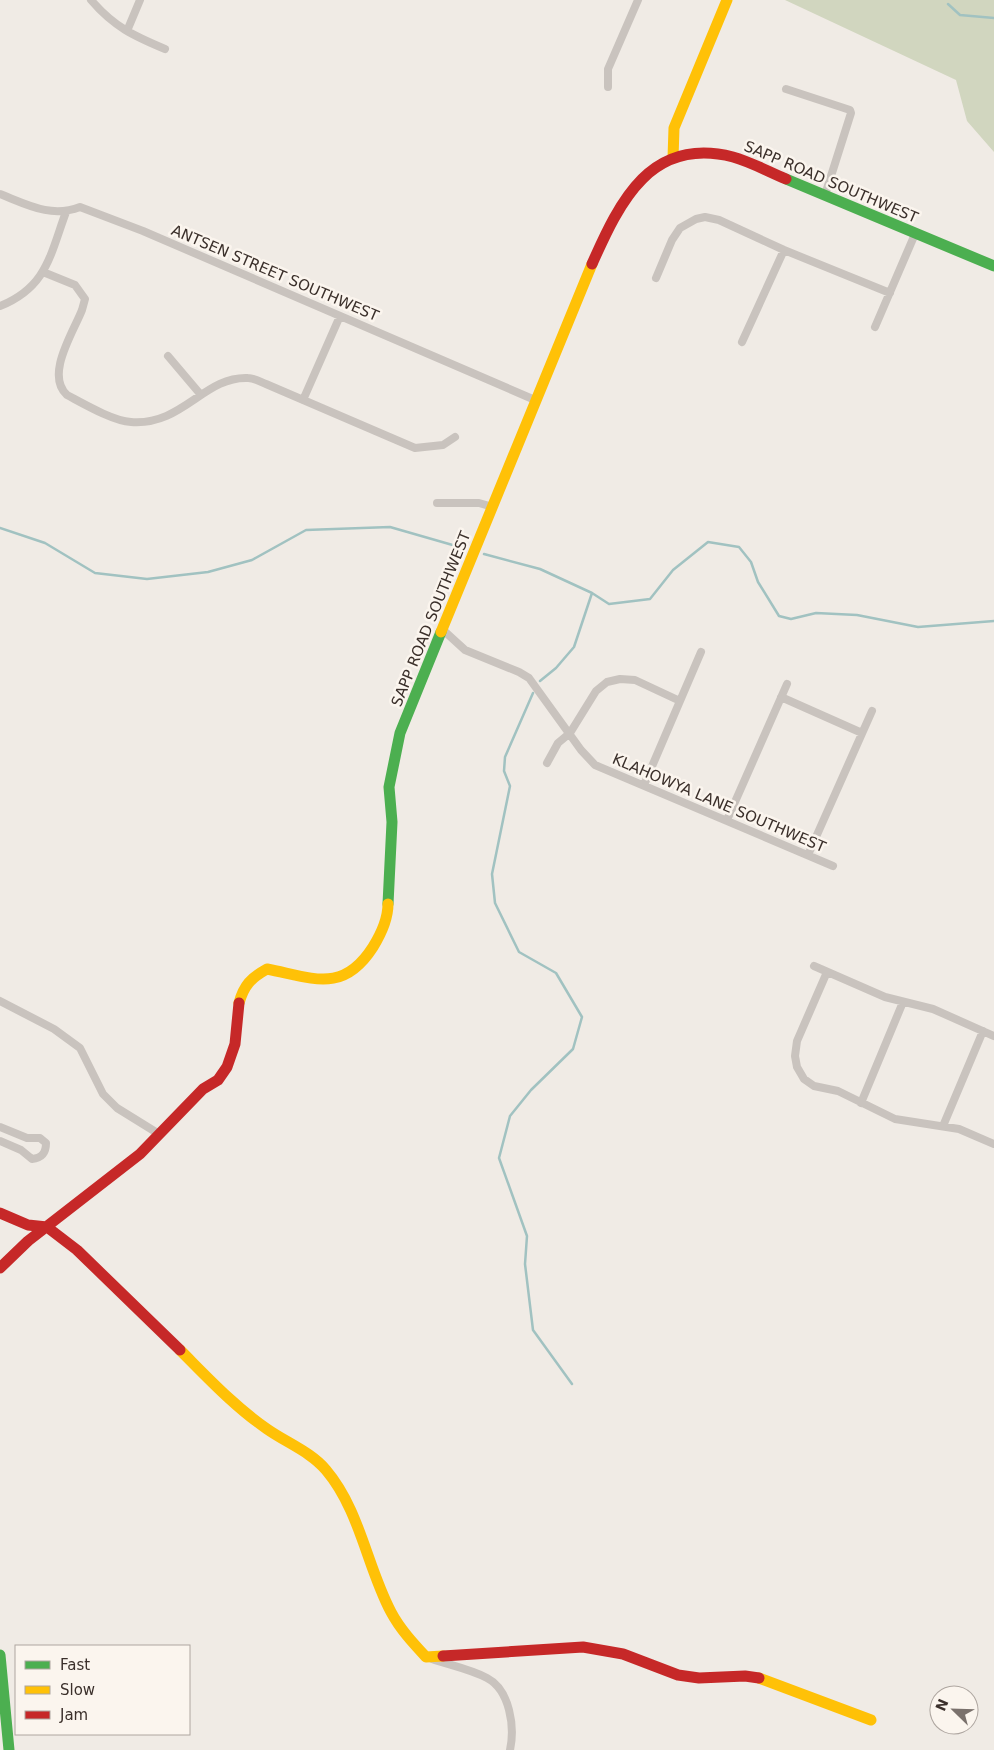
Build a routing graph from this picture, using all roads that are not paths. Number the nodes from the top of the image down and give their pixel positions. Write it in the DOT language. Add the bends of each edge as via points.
graph roads {
  1 [pos="91,0"];
  2 [pos="140,0"];
  3 [pos="638,0"];
  4 [pos="726,0"];
  5 [pos="127,31"];
  6 [pos="165,49"];
  7 [pos="608,88"];
  8 [pos="786,89"];
  9 [pos="673,158"];
  10 [pos="0,194"];
  11 [pos="825,195"];
  12 [pos="66,212"];
  13 [pos="915,234"];
  14 [pos="784,250"];
  15 [pos="994,266"];
  16 [pos="43,272"];
  17 [pos="656,278"];
  18 [pos="890,293"];
  19 [pos="0,306"];
  20 [pos="340,316"];
  21 [pos="875,327"];
  22 [pos="742,342"];
  23 [pos="168,356"];
  24 [pos="201,395"];
  25 [pos="303,400"];
  26 [pos="535,400"];
  27 [pos="454,437"];
  28 [pos="437,503"];
  29 [pos="493,507"];
  30 [pos="442,629"];
  31 [pos="701,652"];
  32 [pos="787,684"];
  33 [pos="781,697"];
  34 [pos="680,701"];
  35 [pos="872,711"];
  36 [pos="570,733"];
  37 [pos="862,733"];
  38 [pos="547,763"];
  39 [pos="644,785"];
  40 [pos="727,820"];
  41 [pos="808,855"];
  42 [pos="833,866"];
  43 [pos="814,966"];
  44 [pos="827,972"];
  45 [pos="0,1001"];
  46 [pos="903,1002"];
  47 [pos="983,1031"];
  48 [pos="994,1036"];
  49 [pos="861,1103"];
  50 [pos="943,1126"];
  51 [pos="0,1127"];
  52 [pos="159,1134"];
  53 [pos="0,1141"];
  54 [pos="994,1144"];
  55 [pos="0,1213"];
  56 [pos="46,1227"];
  57 [pos="0,1268"];
  58 [pos="0,1655"];
  59 [pos="430,1658"];
  60 [pos="871,1720"];
  61 [pos="8,1750"];
  62 [pos="510,1750"];
  1 -- 5 [label="street" via="106,18"];
  2 -- 5 [label="street"];
  3 -- 7 [label="street" via="608,69"];
  4 -- 9 [label="street" via="674,128"];
  5 -- 6 [label="street"];
  8 -- 11 [label="street" via="850,110"];
  9 -- 11 [label="street, SAPP ROAD SOUTHWEST" via="710,152 732,157"];
  9 -- 26 [label="street, SAPP ROAD SOUTHWEST" via="640,178 620,202"];
  10 -- 12 [label="street, ANTSEN STREET SOUTHWEST" via="39,209"];
  11 -- 13 [label="street, SAPP ROAD SOUTHWEST"];
  12 -- 16 [label="street"];
  12 -- 20 [label="street, ANTSEN STREET SOUTHWEST" via="80,206"];
  13 -- 15 [label="street, SAPP ROAD SOUTHWEST"];
  13 -- 18 [label="street"];
  14 -- 17 [label="street" via="720,220 705,217 684,225 675,235"];
  14 -- 18 [label="street"];
  14 -- 22 [label="street"];
  16 -- 19 [label="street" via="21,296"];
  16 -- 24 [label="street" via="75,285 85,299 57,370 60,388 67,395 128,422 144,423 178,412"];
  18 -- 21 [label="street"];
  20 -- 25 [label="street"];
  20 -- 26 [label="street, ANTSEN STREET SOUTHWEST"];
  23 -- 24 [label="street"];
  24 -- 25 [label="street" via="214,387 248,378"];
  25 -- 27 [label="street" via="415,448 443,445"];
  26 -- 29 [label="street, SAPP ROAD SOUTHWEST"];
  28 -- 29 [label="street" via="479,503"];
  29 -- 30 [label="street, SAPP ROAD SOUTHWEST"];
  30 -- 36 [label="street, KLAHOWYA LANE SOUTHWEST" via="464,650 524,674"];
  30 -- 52 [label="street, SAPP ROAD SOUTHWEST" via="400,733 394,758 390,787 392,822 388,909 382,932 359,965 344,977 322,980 267,969 253,977 243,988 235,1044 227,1067 218,1080 203,1089"];
  31 -- 34 [label="street"];
  32 -- 33 [label="street"];
  33 -- 37 [label="street"];
  33 -- 40 [label="street"];
  34 -- 36 [label="street" via="635,680 620,678 607,682 596,692"];
  34 -- 39 [label="street"];
  35 -- 37 [label="street"];
  36 -- 38 [label="street" via="558,743"];
  36 -- 39 [label="street, KLAHOWYA LANE SOUTHWEST" via="595,766"];
  37 -- 41 [label="street"];
  39 -- 40 [label="street, KLAHOWYA LANE SOUTHWEST"];
  40 -- 41 [label="street, KLAHOWYA LANE SOUTHWEST"];
  41 -- 42 [label="street, KLAHOWYA LANE SOUTHWEST"];
  43 -- 44 [label="street"];
  44 -- 46 [label="street"];
  44 -- 49 [label="street" via="796,1041 797,1067 804,1079 814,1086 838,1091"];
  45 -- 52 [label="street" via="54,1029 80,1048 103,1094 117,1108"];
  46 -- 47 [label="street" via="933,1009"];
  46 -- 49 [label="street"];
  47 -- 48 [label="street"];
  47 -- 50 [label="street"];
  49 -- 50 [label="street" via="894,1119"];
  50 -- 54 [label="street"];
  51 -- 53 [label="street" via="27,1138 40,1138 46,1143 46,1150 32,1159"];
  52 -- 56 [label="street, SAPP ROAD SOUTHWEST" via="140,1154"];
  55 -- 56 [label="street" via="28,1225"];
  56 -- 57 [label="street, SAPP ROAD SOUTHWEST"];
  56 -- 59 [label="street" via="77,1250 231,1402 268,1430 311,1456 326,1470 343,1495 391,1612 407,1637"];
  58 -- 61 [label="street"];
  59 -- 60 [label="street" via="583,1647 623,1654 678,1675 767,1679"];
  59 -- 62 [label="street" via="488,1678 504,1697 513,1721"];
}
